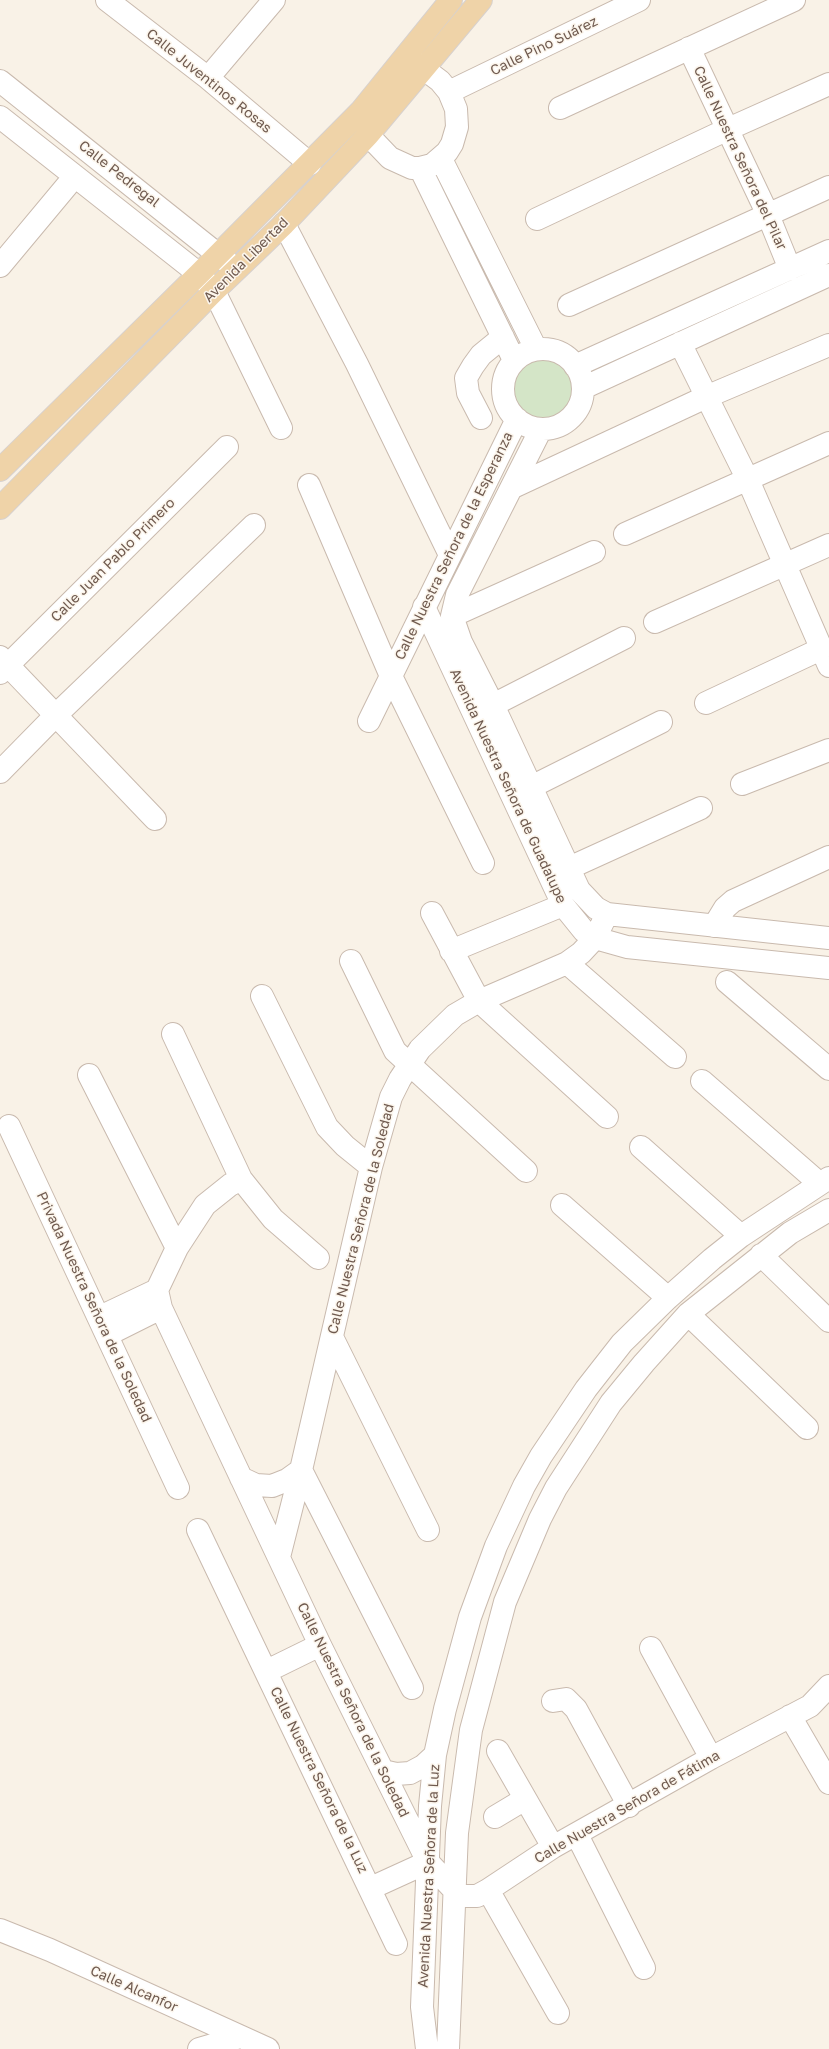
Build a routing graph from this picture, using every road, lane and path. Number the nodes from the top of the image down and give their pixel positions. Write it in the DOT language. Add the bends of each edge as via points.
graph roads {
  1 [pos="107,0"];
  2 [pos="274,0"];
  3 [pos="451,0"];
  4 [pos="481,0"];
  5 [pos="639,0"];
  6 [pos="794,0"];
  7 [pos="690,48"];
  8 [pos="407,56"];
  9 [pos="425,68"];
  10 [pos="208,78"];
  11 [pos="0,81"];
  12 [pos="829,84"];
  13 [pos="450,92"];
  14 [pos="560,108"];
  15 [pos="0,117"];
  16 [pos="726,130"];
  17 [pos="368,135"];
  18 [pos="440,159"];
  19 [pos="310,164"];
  20 [pos="420,168"];
  21 [pos="75,176"];
  22 [pos="829,187"];
  23 [pos="768,216"];
  24 [pos="537,219"];
  25 [pos="284,224"];
  26 [pos="829,251"];
  27 [pos="219,254"];
  28 [pos="0,266"];
  29 [pos="236,269"];
  30 [pos="790,269"];
  31 [pos="200,274"];
  32 [pos="829,275"];
  33 [pos="214,291"];
  34 [pos="569,305"];
  35 [pos="503,337"];
  36 [pos="680,343"];
  37 [pos="829,345"];
  38 [pos="536,349"];
  39 [pos="514,360"];
  40 [pos="575,366"];
  41 [pos="583,388"];
  42 [pos="706,397"];
  43 [pos="481,418"];
  44 [pos="517,419"];
  45 [pos="281,428"];
  46 [pos="541,429"];
  47 [pos="829,443"];
  48 [pos="227,447"];
  49 [pos="0,470"];
  50 [pos="748,480"];
  51 [pos="309,485"];
  52 [pos="513,487"];
  53 [pos="0,508"];
  54 [pos="254,525"];
  55 [pos="625,534"];
  56 [pos="829,545"];
  57 [pos="594,552"];
  58 [pos="450,555"];
  59 [pos="785,566"];
  60 [pos="424,607"];
  61 [pos="452,616"];
  62 [pos="655,622"];
  63 [pos="624,638"];
  64 [pos="825,657"];
  65 [pos="3,665"];
  66 [pos="390,674"];
  67 [pos="706,703"];
  68 [pos="494,705"];
  69 [pos="56,715"];
  70 [pos="369,720"];
  71 [pos="661,722"];
  72 [pos="829,750"];
  73 [pos="0,772"];
  74 [pos="742,784"];
  75 [pos="531,787"];
  76 [pos="701,808"];
  77 [pos="155,819"];
  78 [pos="829,857"];
  79 [pos="483,863"];
  80 [pos="569,868"];
  81 [pos="563,904"];
  82 [pos="432,913"];
  83 [pos="607,914"];
  84 [pos="714,926"];
  85 [pos="595,938"];
  86 [pos="829,938"];
  87 [pos="451,951"];
  88 [pos="351,961"];
  89 [pos="567,963"];
  90 [pos="829,968"];
  91 [pos="726,982"];
  92 [pos="262,996"];
  93 [pos="479,1001"];
  94 [pos="173,1034"];
  95 [pos="675,1057"];
  96 [pos="408,1065"];
  97 [pos="829,1069"];
  98 [pos="90,1075"];
  99 [pos="702,1081"];
  100 [pos="607,1117"];
  101 [pos="9,1126"];
  102 [pos="641,1147"];
  103 [pos="371,1167"];
  104 [pos="526,1171"];
  105 [pos="241,1180"];
  106 [pos="824,1181"];
  107 [pos="562,1205"];
  108 [pos="829,1210"];
  109 [pos="741,1236"];
  110 [pos="177,1248"];
  111 [pos="761,1255"];
  112 [pos="318,1258"];
  113 [pos="668,1298"];
  114 [pos="159,1299"];
  115 [pos="688,1314"];
  116 [pos="829,1320"];
  117 [pos="103,1326"];
  118 [pos="332,1337"];
  119 [pos="807,1428"];
  120 [pos="301,1470"];
  121 [pos="241,1478"];
  122 [pos="178,1488"];
  123 [pos="198,1530"];
  124 [pos="428,1530"];
  125 [pos="279,1556"];
  126 [pos="463,1639"];
  127 [pos="320,1646"];
  128 [pos="493,1646"];
  129 [pos="651,1648"];
  130 [pos="267,1671"];
  131 [pos="829,1686"];
  132 [pos="412,1688"];
  133 [pos="553,1701"];
  134 [pos="790,1716"];
  135 [pos="498,1751"];
  136 [pos="435,1755"];
  137 [pos="711,1758"];
  138 [pos="383,1771"];
  139 [pos="829,1783"];
  140 [pos="525,1799"];
  141 [pos="629,1806"];
  142 [pos="495,1817"];
  143 [pos="577,1835"];
  144 [pos="553,1848"];
  145 [pos="428,1862"];
  146 [pos="371,1888"];
  147 [pos="488,1890"];
  148 [pos="455,1891"];
  149 [pos="0,1930"];
  150 [pos="396,1944"];
  151 [pos="644,1968"];
  152 [pos="558,2013"];
  153 [pos="240,2037"];
  154 [pos="199,2049"];
  155 [pos="268,2049"];
  156 [pos="427,2049"];
  157 [pos="448,2049"];
  1 -- 10 [label="street, Calle Juventinos Rosas"];
  2 -- 10 [label="street"];
  3 -- 8 [label="main road, Avenida Libertad"];
  4 -- 9 [label="main road, Avenida Libertad"];
  5 -- 13 [label="street, Calle Pino Suárez"];
  6 -- 7 [label="street"];
  7 -- 14 [label="street"];
  7 -- 16 [label="street, Calle Nuestra Señora del Pilar"];
  8 -- 9 [label="street"];
  8 -- 19 [label="main road, Avenida Libertad" via="361,111"];
  9 -- 13 [label="street"];
  9 -- 17 [label="main road, Avenida Libertad"];
  10 -- 19 [label="street, Calle Juventinos Rosas"];
  11 -- 27 [label="street, Calle Pedregal"];
  12 -- 16 [label="street"];
  13 -- 18 [label="street" via="456,109 457,127 452,144"];
  15 -- 21 [label="street, Calle Pedregal"];
  16 -- 23 [label="street, Calle Nuestra Señora del Pilar"];
  16 -- 24 [label="street"];
  17 -- 20 [label="street" via="395,161 412,168"];
  17 -- 25 [label="main road, Avenida Libertad"];
  18 -- 20 [label="street" via="432,165"];
  18 -- 38 [label="street"];
  19 -- 27 [label="main road, Avenida Libertad"];
  20 -- 35 [label="street"];
  21 -- 28 [label="street"];
  21 -- 31 [label="street, Calle Pedregal"];
  22 -- 23 [label="street"];
  23 -- 30 [label="street, Calle Nuestra Señora del Pilar"];
  23 -- 34 [label="street"];
  25 -- 29 [label="main road, Avenida Libertad"];
  25 -- 58 [label="street" via="357,364"];
  26 -- 30 [label="street"];
  27 -- 29 [label="street, Calle Pedregal"];
  27 -- 31 [label="main road, Avenida Libertad"];
  29 -- 33 [label="main road, Avenida Libertad"];
  30 -- 40 [label="street"];
  31 -- 33 [label="street, Calle Pedregal"];
  31 -- 49 [label="main road, Avenida Libertad"];
  32 -- 36 [label="street"];
  33 -- 45 [label="street"];
  33 -- 53 [label="main road, Avenida Libertad"];
  35 -- 39 [label="street"];
  35 -- 43 [label="street" via="481,356 466,378 468,393"];
  36 -- 41 [label="street"];
  36 -- 42 [label="street"];
  37 -- 42 [label="street"];
  38 -- 39 [label="street"];
  38 -- 40 [label="street" via="558,352"];
  39 -- 44 [label="street" via="506,371 503,384 509,409"];
  40 -- 41 [label="street"];
  41 -- 46 [label="street" via="581,401 575,413 566,422 554,428"];
  42 -- 50 [label="street"];
  42 -- 52 [label="street"];
  44 -- 46 [label="street" via="528,426"];
  44 -- 58 [label="street, Calle Nuestra Señora de la Esperanza"];
  46 -- 52 [label="street, Calle Nuestra Señora de la Esperanza"];
  47 -- 50 [label="street"];
  48 -- 65 [label="street, Calle Juan Pablo Primero"];
  50 -- 55 [label="street"];
  50 -- 59 [label="street"];
  51 -- 66 [label="street, Calle Nuestra Señora de la Esperanza"];
  52 -- 61 [label="street, Calle Nuestra Señora de la Esperanza" via="457,595"];
  54 -- 69 [label="street"];
  56 -- 59 [label="street"];
  57 -- 61 [label="street"];
  58 -- 60 [label="street, Calle Nuestra Señora de la Esperanza"];
  59 -- 62 [label="street"];
  59 -- 64 [label="street"];
  60 -- 66 [label="street, Calle Nuestra Señora de la Esperanza"];
  60 -- 81 [label="street, Avenida Nuestra Señora de Guadalupe"];
  61 -- 68 [label="street, Avenida Nuestra Señora de Guadalupe" via="461,642"];
  63 -- 68 [label="street"];
  64 -- 67 [label="street"];
  65 -- 69 [label="street"];
  66 -- 70 [label="street, Calle Nuestra Señora de la Esperanza"];
  66 -- 79 [label="street, Calle Nuestra Señora de la Esperanza"];
  68 -- 75 [label="street, Avenida Nuestra Señora de Guadalupe"];
  69 -- 73 [label="street"];
  69 -- 77 [label="street"];
  71 -- 75 [label="street"];
  72 -- 74 [label="street"];
  75 -- 80 [label="street, Avenida Nuestra Señora de Guadalupe"];
  76 -- 80 [label="street"];
  78 -- 84 [label="street" via="732,901"];
  80 -- 83 [label="street, Avenida Nuestra Señora de Guadalupe" via="583,894 596,908"];
  81 -- 85 [label="street, Avenida Nuestra Señora de Guadalupe" via="584,931"];
  81 -- 87 [label="street"];
  82 -- 87 [label="street"];
  83 -- 84 [label="street, Avenida Nuestra Señora de Guadalupe"];
  83 -- 85 [label="street, Calle Nuestra Señora de la Soledad"];
  84 -- 86 [label="street, Avenida Nuestra Señora de Guadalupe"];
  85 -- 89 [label="street, Calle Nuestra Señora de la Soledad" via="582,953"];
  85 -- 90 [label="street, Avenida Nuestra Señora de Guadalupe" via="627,947"];
  87 -- 93 [label="street"];
  88 -- 96 [label="street" via="390,1045"];
  89 -- 93 [label="street, Calle Nuestra Señora de la Soledad"];
  89 -- 95 [label="street"];
  91 -- 97 [label="street"];
  92 -- 103 [label="street" via="327,1127"];
  93 -- 96 [label="street, Calle Nuestra Señora de la Soledad" via="464,1008 444,1025"];
  93 -- 100 [label="street"];
  94 -- 105 [label="street"];
  96 -- 103 [label="street, Calle Nuestra Señora de la Soledad" via="391,1097"];
  96 -- 104 [label="street"];
  98 -- 110 [label="street"];
  99 -- 106 [label="street"];
  101 -- 117 [label="street, Privada Nuestra Señora de la Soledad"];
  102 -- 109 [label="street"];
  103 -- 118 [label="street, Calle Nuestra Señora de la Soledad"];
  105 -- 110 [label="street" via="230,1185 205,1205"];
  105 -- 112 [label="street" via="273,1218"];
  106 -- 109 [label="street, Avenida Nuestra Señora de la Luz"];
  107 -- 113 [label="street"];
  108 -- 111 [label="street, Avenida Nuestra Señora de la Luz" via="790,1233"];
  109 -- 113 [label="street, Avenida Nuestra Señora de la Luz"];
  110 -- 114 [label="street"];
  111 -- 115 [label="street, Avenida Nuestra Señora de la Luz"];
  111 -- 116 [label="street"];
  113 -- 126 [label="street, Avenida Nuestra Señora de la Luz" via="622,1343 586,1389 541,1456 496,1546"];
  114 -- 117 [label="street"];
  114 -- 121 [label="street, Calle Nuestra Señora de la Soledad"];
  115 -- 119 [label="street"];
  115 -- 128 [label="street, Avenida Nuestra Señora de la Luz" via="611,1403 556,1488 516,1574"];
  117 -- 122 [label="street, Privada Nuestra Señora de la Soledad"];
  118 -- 120 [label="street, Calle Nuestra Señora de la Soledad"];
  118 -- 124 [label="street"];
  120 -- 121 [label="street" via="272,1486 256,1486"];
  120 -- 125 [label="street, Calle Nuestra Señora de la Soledad"];
  120 -- 132 [label="street"];
  121 -- 125 [label="street, Calle Nuestra Señora de la Soledad"];
  123 -- 130 [label="street, Calle Nuestra Señora de la Luz"];
  125 -- 127 [label="street, Calle Nuestra Señora de la Soledad"];
  126 -- 128 [label="street"];
  126 -- 136 [label="street, Avenida Nuestra Señora de la Luz"];
  127 -- 130 [label="street"];
  127 -- 138 [label="street, Calle Nuestra Señora de la Soledad"];
  128 -- 148 [label="street, Avenida Nuestra Señora de la Luz" via="471,1730 458,1826"];
  129 -- 137 [label="street"];
  130 -- 146 [label="street, Calle Nuestra Señora de la Luz"];
  131 -- 134 [label="street, Calle Nuestra Señora de Fátima" via="810,1706"];
  133 -- 141 [label="street" via="566,1700 576,1709"];
  134 -- 137 [label="street, Calle Nuestra Señora de Fátima"];
  134 -- 139 [label="street"];
  135 -- 140 [label="street"];
  136 -- 138 [label="street" via="410,1773 396,1774"];
  136 -- 145 [label="street, Avenida Nuestra Señora de la Luz"];
  137 -- 141 [label="street, Calle Nuestra Señora de Fátima"];
  138 -- 145 [label="street, Calle Nuestra Señora de la Soledad"];
  140 -- 142 [label="street"];
  140 -- 144 [label="street"];
  141 -- 143 [label="street, Calle Nuestra Señora de Fátima"];
  143 -- 144 [label="street, Calle Nuestra Señora de Fátima"];
  143 -- 151 [label="street"];
  144 -- 147 [label="street, Calle Nuestra Señora de Fátima"];
  145 -- 146 [label="street"];
  145 -- 148 [label="street"];
  145 -- 156 [label="street, Avenida Nuestra Señora de la Luz" via="422,2006"];
  146 -- 150 [label="street, Calle Nuestra Señora de la Luz"];
  147 -- 148 [label="street, Calle Nuestra Señora de Fátima" via="470,1897"];
  147 -- 152 [label="street"];
  148 -- 157 [label="street, Avenida Nuestra Señora de la Luz"];
  149 -- 153 [label="street, Calle Alcanfor" via="50,1950"];
  153 -- 154 [label="street"];
  153 -- 155 [label="street, Calle Alcanfor"];
}
